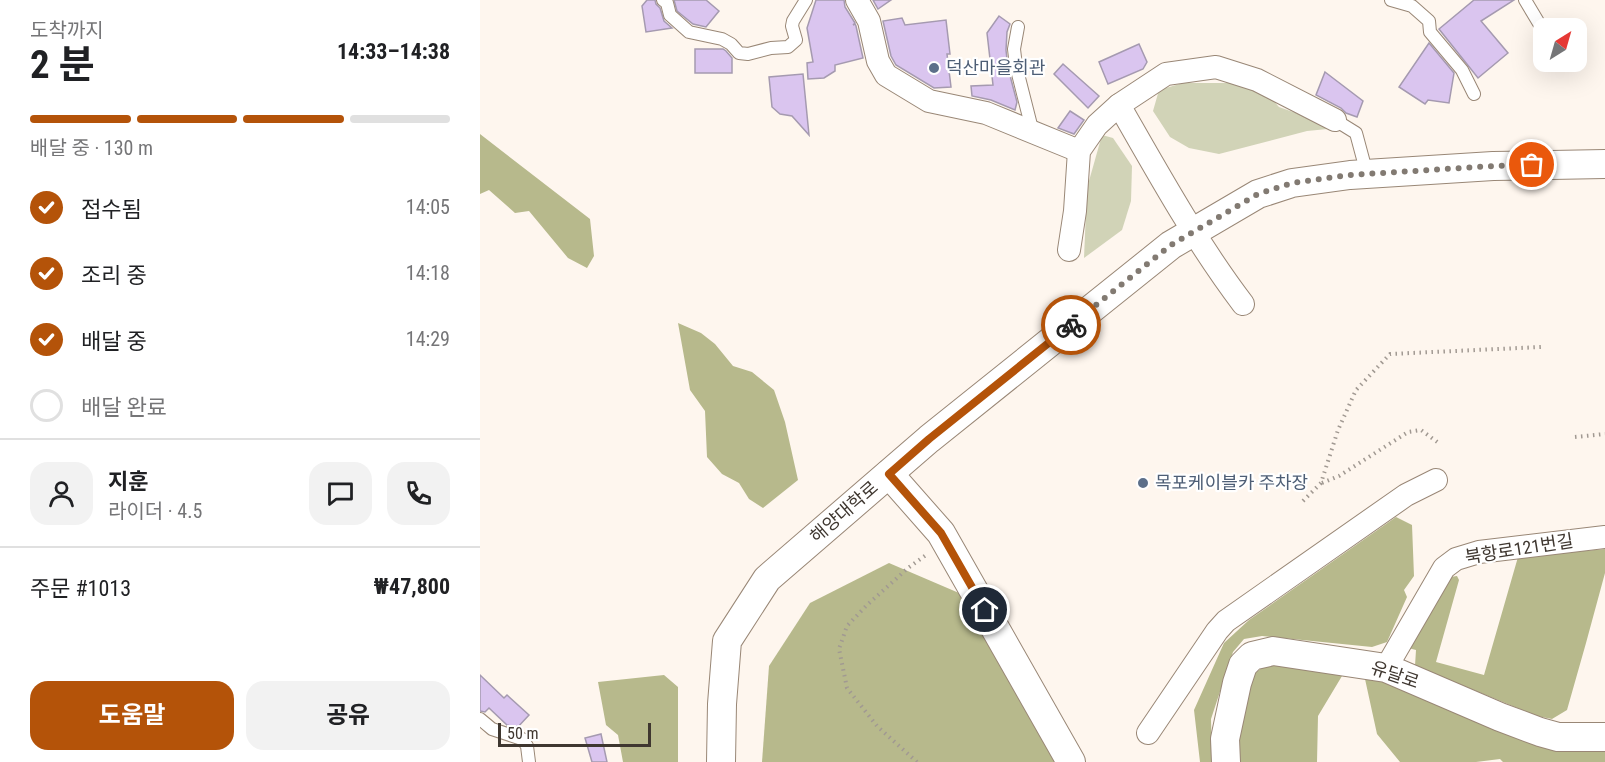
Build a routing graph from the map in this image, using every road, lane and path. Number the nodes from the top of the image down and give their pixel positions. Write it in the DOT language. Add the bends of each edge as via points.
graph roads {
  1 [pos="663,0"];
  2 [pos="806,0"];
  3 [pos="857,0"];
  4 [pos="1391,0"];
  5 [pos="1525,0"];
  6 [pos="1536,18"];
  7 [pos="1018,27"];
  8 [pos="1474,94"];
  9 [pos="1119,105"];
  10 [pos="1335,120"];
  11 [pos="1034,133"];
  12 [pos="1079,151"];
  13 [pos="1605,164"];
  14 [pos="1367,174"];
  15 [pos="1193,232"];
  16 [pos="1069,250"];
  17 [pos="1243,304"];
  18 [pos="1540,347"];
  19 [pos="1605,434"];
  20 [pos="1575,437"];
  21 [pos="1440,444"];
  22 [pos="889,474"];
  23 [pos="1436,480"];
  24 [pos="1321,483"];
  25 [pos="1303,501"];
  26 [pos="1605,537"];
  27 [pos="945,540"];
  28 [pos="1386,668"];
  29 [pos="480,719"];
  30 [pos="1148,733"];
  31 [pos="1605,737"];
  32 [pos="529,762"];
  33 [pos="721,762"];
  34 [pos="917,762"];
  35 [pos="1071,762"];
  36 [pos="1226,762"];
  1 -- 2 [label="lane" via="670,15 689,32 722,39 739,53 748,54 794,43 793,21"];
  3 -- 11 [label="street" via="869,21 878,61 886,75 929,101 987,113"];
  4 -- 8 [label="lane" via="1412,6 1429,21 1430,32 1461,70"];
  5 -- 6 [label="lane"];
  7 -- 11 [label="lane" via="1016,66"];
  9 -- 10 [label="street" via="1166,74 1216,67 1257,80"];
  9 -- 12 [label="street" via="1097,125"];
  9 -- 15 [label="street"];
  10 -- 14 [label="lane" via="1356,133"];
  11 -- 12 [label="street"];
  12 -- 16 [label="street"];
  13 -- 14 [label="street, 해양대학로"];
  14 -- 15 [label="street, 해양대학로" via="1292,183 1258,194"];
  15 -- 17 [label="street"];
  15 -- 22 [label="street, 해양대학로" via="1171,245"];
  18 -- 24 [label="path" via="1390,354 1356,390"];
  19 -- 20 [label="path"];
  21 -- 24 [label="path" via="1421,430 1408,432 1339,476"];
  22 -- 27 [label="street"];
  22 -- 33 [label="street, 해양대학로" via="767,579 727,641"];
  23 -- 30 [label="street" via="1406,495 1226,621"];
  24 -- 25 [label="path"];
  26 -- 28 [label="street, 북항로121번길" via="1479,552 1456,559 1444,568"];
  27 -- 34 [label="path" via="908,568 847,626 839,649 847,688 877,726"];
  27 -- 35 [label="street"];
  28 -- 31 [label="street, 유달로" via="1540,732 1558,737"];
  28 -- 36 [label="street, 유달로" via="1273,651 1252,656 1243,665 1237,683 1225,739"];
  29 -- 32 [label="lane" via="492,729 522,739"];
}
